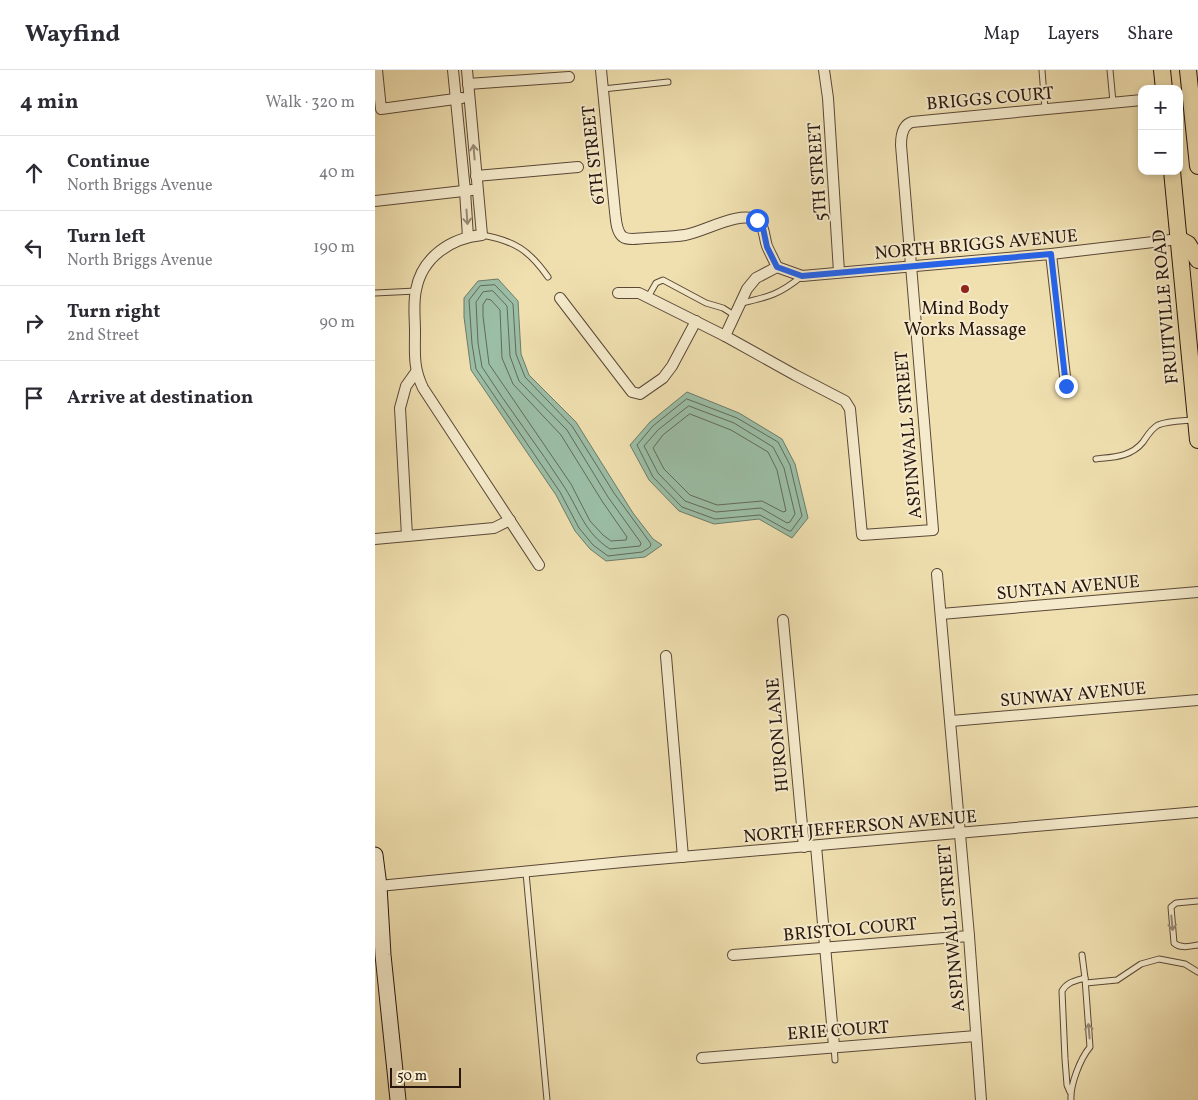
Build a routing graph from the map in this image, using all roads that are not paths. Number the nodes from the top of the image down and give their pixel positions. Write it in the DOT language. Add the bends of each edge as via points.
graph roads {
  1 [pos="377,70"];
  2 [pos="453,70"];
  3 [pos="467,70"];
  4 [pos="601,70"];
  5 [pos="824,70"];
  6 [pos="1042,70"];
  7 [pos="1110,70"];
  8 [pos="1162,70"];
  9 [pos="1188,70"];
  10 [pos="569,77"];
  11 [pos="668,82"];
  12 [pos="468,84"];
  13 [pos="1164,85"];
  14 [pos="603,89"];
  15 [pos="469,97"];
  16 [pos="456,99"];
  17 [pos="1138,100"];
  18 [pos="1113,103"];
  19 [pos="1045,109"];
  20 [pos="904,128"];
  21 [pos="1198,166"];
  22 [pos="578,167"];
  23 [pos="1172,175"];
  24 [pos="476,176"];
  25 [pos="478,189"];
  26 [pos="465,191"];
  27 [pos="375,201"];
  28 [pos="482,235"];
  29 [pos="468,237"];
  30 [pos="1179,239"];
  31 [pos="1051,254"];
  32 [pos="1198,260"];
  33 [pos="911,266"];
  34 [pos="777,267"];
  35 [pos="839,272"];
  36 [pos="802,276"];
  37 [pos="548,277"];
  38 [pos="416,291"];
  39 [pos="375,293"];
  40 [pos="618,293"];
  41 [pos="648,297"];
  42 [pos="560,298"];
  43 [pos="739,303"];
  44 [pos="734,315"];
  45 [pos="696,321"];
  46 [pos="725,336"];
  47 [pos="415,372"];
  48 [pos="1066,386"];
  49 [pos="1196,419"];
  50 [pos="1198,440"];
  51 [pos="1096,459"];
  52 [pos="510,520"];
  53 [pos="407,536"];
  54 [pos="375,539"];
  55 [pos="539,564"];
  56 [pos="937,574"];
  57 [pos="1198,592"];
  58 [pos="941,614"];
  59 [pos="783,620"];
  60 [pos="666,656"];
  61 [pos="1198,700"];
  62 [pos="951,721"];
  63 [pos="1198,812"];
  64 [pos="960,833"];
  65 [pos="816,846"];
  66 [pos="804,847"];
  67 [pos="375,855"];
  68 [pos="683,857"];
  69 [pos="526,873"];
  70 [pos="379,886"];
  71 [pos="1198,901"];
  72 [pos="969,936"];
  73 [pos="1198,945"];
  74 [pos="825,948"];
  75 [pos="379,955"];
  76 [pos="733,955"];
  77 [pos="1082,955"];
  78 [pos="1198,972"];
  79 [pos="1086,981"];
  80 [pos="976,1036"];
  81 [pos="834,1046"];
  82 [pos="701,1058"];
  83 [pos="835,1060"];
  84 [pos="1070,1092"];
  85 [pos="399,1100"];
  86 [pos="547,1100"];
  87 [pos="981,1100"];
  88 [pos="1071,1100"];
  1 -- 16 [label="street" via="381,109"];
  2 -- 16 [label="street"];
  3 -- 12 [label="street"];
  4 -- 14 [label="street, 6TH STREET"];
  5 -- 35 [label="street, 5TH STREET"];
  6 -- 19 [label="lane"];
  7 -- 18 [label="lane"];
  8 -- 13 [label="main road"];
  9 -- 21 [label="main road"];
  10 -- 12 [label="street"];
  11 -- 14 [label="lane"];
  12 -- 15 [label="street"];
  14 -- 34 [label="street, 6TH STREET" via="615,212 622,236 637,239 685,235 738,218 751,218 763,228 767,247"];
  15 -- 16 [label="street"];
  24 -- 15 [label="street, one-way"];
  16 -- 26 [label="street"];
  17 -- 18 [label="street, BRIGGS COURT"];
  18 -- 19 [label="street, BRIGGS COURT"];
  19 -- 20 [label="street, BRIGGS COURT" via="912,122"];
  20 -- 33 [label="street, ASPINWALL STREET" via="901,146"];
  22 -- 24 [label="street"];
  23 -- 30 [label="main road, FRUITVILLE ROAD"];
  24 -- 25 [label="street"];
  25 -- 26 [label="street"];
  25 -- 28 [label="street"];
  26 -- 27 [label="street"];
  26 -- 29 [label="street, one-way"];
  28 -- 29 [label="street"];
  28 -- 37 [label="lane" via="500,238 526,250"];
  29 -- 38 [label="street" via="450,244 432,258 420,276"];
  30 -- 31 [label="street, NORTH BRIGGS AVENUE"];
  30 -- 32 [label="main road" via="1188,244"];
  30 -- 49 [label="main road, FRUITVILLE ROAD"];
  31 -- 33 [label="street, NORTH BRIGGS AVENUE"];
  31 -- 48 [label="street"];
  33 -- 35 [label="street, NORTH BRIGGS AVENUE"];
  33 -- 46 [label="street, ASPINWALL STREET" via="933,530 862,536 849,404"];
  34 -- 36 [label="street, NORTH BRIGGS AVENUE"];
  34 -- 43 [label="street" via="756,278"];
  35 -- 36 [label="street, NORTH BRIGGS AVENUE"];
  36 -- 43 [label="lane" via="778,293"];
  38 -- 39 [label="lane"];
  38 -- 47 [label="street"];
  40 -- 41 [label="street" via="639,293"];
  41 -- 44 [label="lane" via="656,283 663,280"];
  41 -- 45 [label="street"];
  42 -- 45 [label="street" via="636,394 663,378"];
  43 -- 44 [label="street"];
  44 -- 46 [label="street"];
  45 -- 46 [label="street"];
  47 -- 52 [label="street"];
  47 -- 53 [label="street" via="406,386 400,408"];
  49 -- 50 [label="main road, FRUITVILLE ROAD"];
  49 -- 51 [label="lane" via="1159,425 1133,451"];
  52 -- 53 [label="street" via="494,528"];
  52 -- 55 [label="street"];
  53 -- 54 [label="street"];
  56 -- 58 [label="street, ASPINWALL STREET"];
  57 -- 58 [label="street, SUNTAN AVENUE"];
  58 -- 62 [label="street, ASPINWALL STREET"];
  59 -- 66 [label="street, HURON LANE"];
  60 -- 68 [label="street"];
  61 -- 62 [label="street, SUNWAY AVENUE"];
  62 -- 64 [label="street, ASPINWALL STREET"];
  63 -- 64 [label="street, NORTH JEFFERSON AVENUE"];
  64 -- 65 [label="street, NORTH JEFFERSON AVENUE"];
  64 -- 72 [label="street, ASPINWALL STREET"];
  65 -- 66 [label="street, NORTH JEFFERSON AVENUE"];
  65 -- 74 [label="street"];
  66 -- 68 [label="street, NORTH JEFFERSON AVENUE"];
  67 -- 70 [label="street"];
  68 -- 69 [label="street, NORTH JEFFERSON AVENUE"];
  69 -- 70 [label="street, NORTH JEFFERSON AVENUE"];
  69 -- 86 [label="lane"];
  70 -- 75 [label="street"];
  71 -- 73 [label="lane, one-way" via="1176,903 1171,907 1174,943 1182,947"];
  72 -- 74 [label="street, BRISTOL COURT"];
  72 -- 80 [label="street, ASPINWALL STREET"];
  74 -- 76 [label="street, BRISTOL COURT"];
  74 -- 81 [label="street"];
  75 -- 85 [label="street"];
  77 -- 79 [label="lane"];
  78 -- 79 [label="lane" via="1185,964 1159,959 1141,964 1117,980"];
  84 -- 79 [label="lane, one-way" via="1085,1052 1090,1047"];
  79 -- 84 [label="lane" via="1073,981 1062,991"];
  80 -- 81 [label="street, ERIE COURT"];
  80 -- 87 [label="street, ASPINWALL STREET"];
  81 -- 82 [label="street, ERIE COURT"];
  81 -- 83 [label="lane"];
  84 -- 88 [label="lane"];
}
